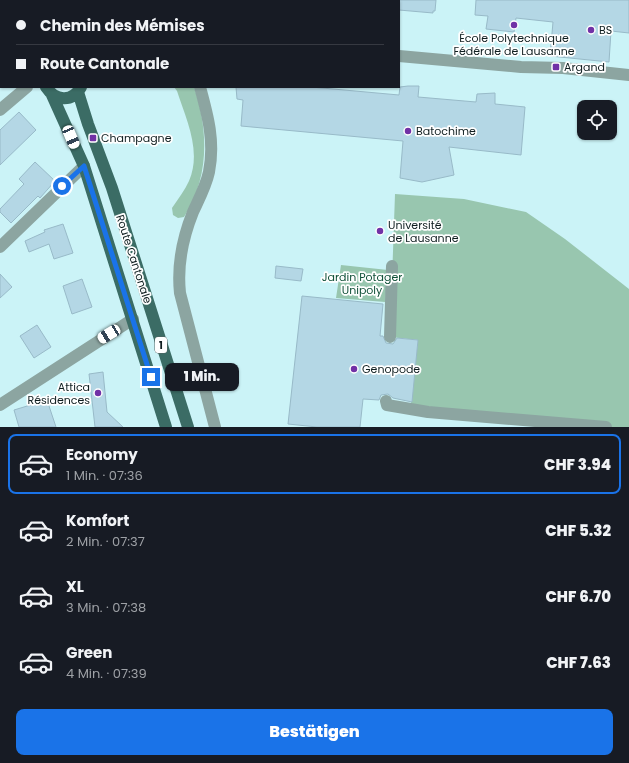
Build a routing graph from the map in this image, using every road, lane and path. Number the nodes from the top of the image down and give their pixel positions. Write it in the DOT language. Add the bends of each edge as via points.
graph roads {
  1 [pos="400,56"];
  2 [pos="629,75"];
  3 [pos="26,88"];
  4 [pos="200,88"];
  5 [pos="80,89"];
  6 [pos="49,91"];
  7 [pos="0,110"];
  8 [pos="84,166"];
  9 [pos="0,247"];
  10 [pos="392,266"];
  11 [pos="133,319"];
  12 [pos="390,337"];
  13 [pos="386,401"];
  14 [pos="0,405"];
  15 [pos="166,427"];
  16 [pos="188,427"];
  17 [pos="215,427"];
  18 [pos="606,427"];
  1 -- 2 [label="street"];
  3 -- 7 [label="street"];
  4 -- 17 [label="street" via="210,121 211,154 206,180 185,233 178,276"];
  5 -- 6 [label="main road" via="68,98 58,98"];
  5 -- 16 [label="main road, Route Cantonale / 1" via="88,124 112,188"];
  6 -- 8 [label="main road, Route Cantonale / 1"];
  8 -- 9 [label="street"];
  8 -- 11 [label="main road, Route Cantonale / 1"];
  10 -- 12 [label="street"];
  11 -- 14 [label="street"];
  11 -- 15 [label="main road, Route Cantonale / 1"];
  13 -- 18 [label="street" via="387,405 428,412"];
}
